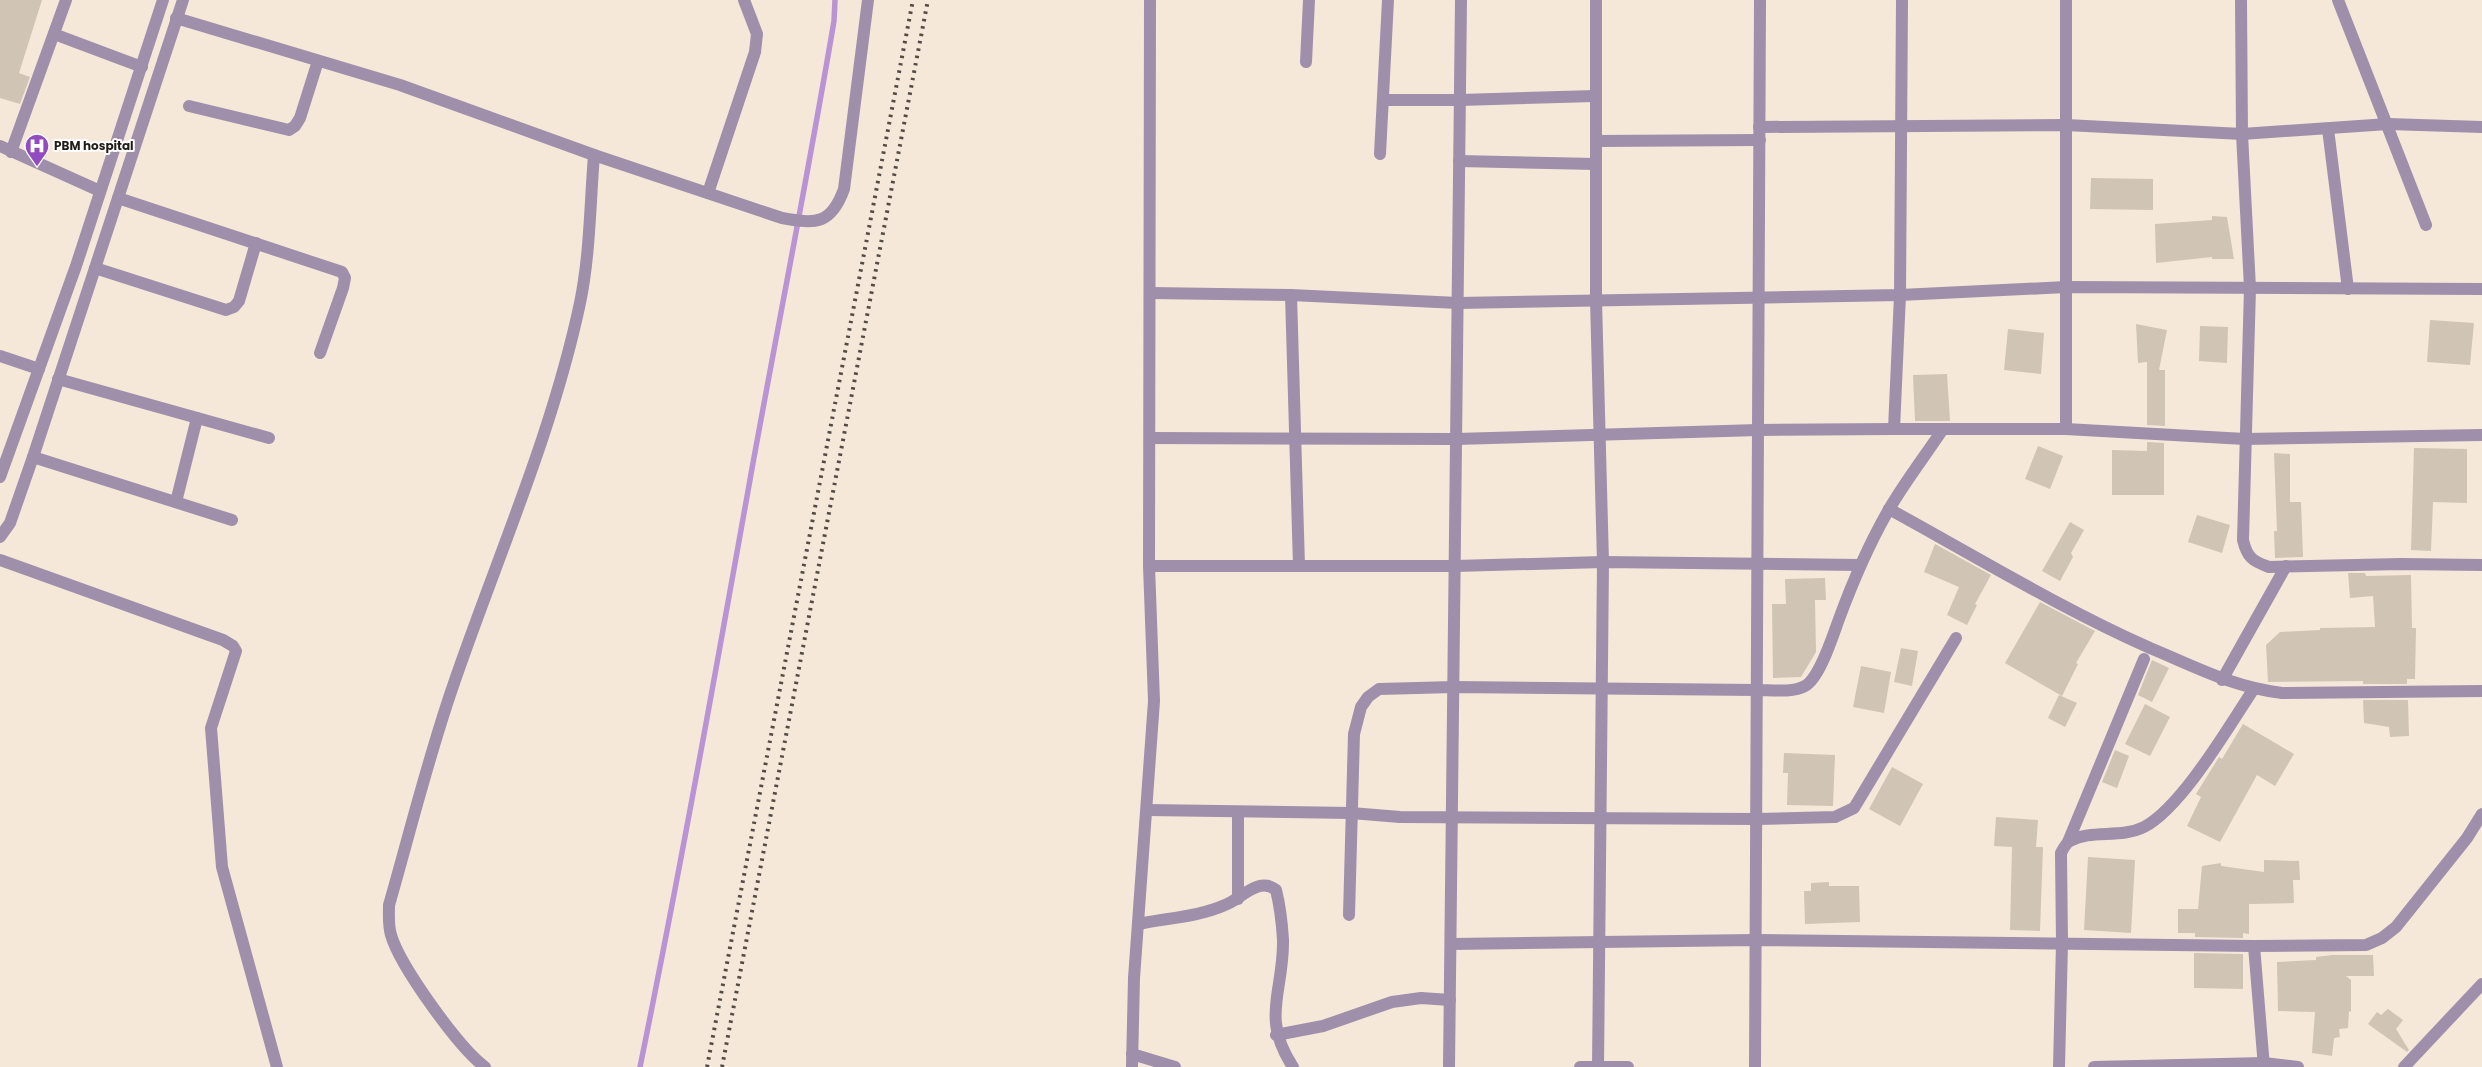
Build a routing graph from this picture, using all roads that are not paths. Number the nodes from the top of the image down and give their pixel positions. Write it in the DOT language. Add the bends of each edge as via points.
graph roads {
  1 [pos="66,0"];
  2 [pos="163,0"];
  3 [pos="183,0"];
  4 [pos="868,0"];
  5 [pos="1150,0"];
  6 [pos="1309,0"];
  7 [pos="1388,0"];
  8 [pos="1461,0"];
  9 [pos="1596,0"];
  10 [pos="1760,0"];
  11 [pos="1902,0"];
  12 [pos="2066,0"];
  13 [pos="2241,0"];
  14 [pos="2338,0"];
  15 [pos="741,1"];
  16 [pos="176,18"];
  17 [pos="54,34"];
  18 [pos="318,61"];
  19 [pos="1306,62"];
  20 [pos="142,67"];
  21 [pos="1595,96"];
  22 [pos="1384,100"];
  23 [pos="1460,100"];
  24 [pos="189,106"];
  25 [pos="2388,124"];
  26 [pos="2066,125"];
  27 [pos="1759,127"];
  28 [pos="1902,127"];
  29 [pos="2482,127"];
  30 [pos="2328,129"];
  31 [pos="2242,134"];
  32 [pos="1760,140"];
  33 [pos="1596,141"];
  34 [pos="6,149"];
  35 [pos="1380,154"];
  36 [pos="594,155"];
  37 [pos="1459,161"];
  38 [pos="1596,164"];
  39 [pos="100,191"];
  40 [pos="708,193"];
  41 [pos="118,198"];
  42 [pos="2426,226"];
  43 [pos="256,242"];
  44 [pos="95,268"];
  45 [pos="2066,287"];
  46 [pos="2250,288"];
  47 [pos="2348,289"];
  48 [pos="2482,289"];
  49 [pos="1150,293"];
  50 [pos="1291,295"];
  51 [pos="1900,295"];
  52 [pos="1757,298"];
  53 [pos="1596,300"];
  54 [pos="1458,303"];
  55 [pos="320,353"];
  56 [pos="0,356"];
  57 [pos="39,369"];
  58 [pos="58,379"];
  59 [pos="197,418"];
  60 [pos="1894,429"];
  61 [pos="2066,429"];
  62 [pos="1758,430"];
  63 [pos="1943,430"];
  64 [pos="2482,435"];
  65 [pos="1598,436"];
  66 [pos="1295,437"];
  67 [pos="269,438"];
  68 [pos="1150,438"];
  69 [pos="1456,439"];
  70 [pos="2245,439"];
  71 [pos="33,457"];
  72 [pos="0,477"];
  73 [pos="176,502"];
  74 [pos="1889,509"];
  75 [pos="232,520"];
  76 [pos="0,537"];
  77 [pos="0,560"];
  78 [pos="1603,562"];
  79 [pos="1757,564"];
  80 [pos="1860,565"];
  81 [pos="2482,565"];
  82 [pos="1149,566"];
  83 [pos="1299,566"];
  84 [pos="1455,566"];
  85 [pos="2286,566"];
  86 [pos="1956,638"];
  87 [pos="2144,659"];
  88 [pos="2222,680"];
  89 [pos="1454,687"];
  90 [pos="1602,689"];
  91 [pos="1756,690"];
  92 [pos="2253,690"];
  93 [pos="2482,691"];
  94 [pos="1147,810"];
  95 [pos="1238,812"];
  96 [pos="1351,813"];
  97 [pos="2482,814"];
  98 [pos="1452,817"];
  99 [pos="1601,818"];
  100 [pos="1756,819"];
  101 [pos="2068,842"];
  102 [pos="1238,899"];
  103 [pos="1348,915"];
  104 [pos="1138,924"];
  105 [pos="1755,940"];
  106 [pos="1600,943"];
  107 [pos="2062,943"];
  108 [pos="1451,944"];
  109 [pos="2254,946"];
  110 [pos="2482,984"];
  111 [pos="1450,1000"];
  112 [pos="1276,1034"];
  113 [pos="1132,1061"];
  114 [pos="2264,1065"];
  115 [pos="1289,1066"];
  116 [pos="276,1067"];
  117 [pos="485,1067"];
  118 [pos="1175,1067"];
  119 [pos="1450,1067"];
  120 [pos="1580,1067"];
  121 [pos="1598,1067"];
  122 [pos="1628,1067"];
  123 [pos="1755,1067"];
  124 [pos="2059,1067"];
  125 [pos="2094,1067"];
  126 [pos="2298,1067"];
  127 [pos="2404,1067"];
  1 -- 17 [label="street"];
  2 -- 20 [label="street"];
  3 -- 16 [label="street"];
  4 -- 40 [label="street" via="844,189 838,205 828,216 810,223 782,218"];
  5 -- 49 [label="street"];
  6 -- 19 [label="street"];
  7 -- 22 [label="street"];
  8 -- 23 [label="street"];
  9 -- 21 [label="street"];
  10 -- 27 [label="street"];
  11 -- 28 [label="street"];
  12 -- 26 [label="street"];
  13 -- 31 [label="street"];
  14 -- 25 [label="street"];
  15 -- 40 [label="street" via="757,34 755,52"];
  16 -- 18 [label="street"];
  16 -- 41 [label="street"];
  17 -- 20 [label="street"];
  17 -- 34 [label="street"];
  18 -- 24 [label="street" via="300,118 289,130"];
  18 -- 36 [label="street" via="400,85"];
  20 -- 39 [label="street"];
  21 -- 23 [label="street"];
  21 -- 33 [label="street"];
  22 -- 23 [label="street"];
  22 -- 35 [label="street"];
  23 -- 37 [label="street"];
  25 -- 29 [label="street"];
  25 -- 30 [label="street"];
  25 -- 42 [label="street"];
  26 -- 28 [label="street"];
  26 -- 31 [label="street"];
  26 -- 45 [label="street"];
  27 -- 28 [label="street"];
  27 -- 32 [label="street"];
  28 -- 51 [label="street"];
  30 -- 31 [label="street"];
  30 -- 47 [label="street"];
  31 -- 46 [label="street"];
  32 -- 33 [label="street"];
  32 -- 52 [label="street"];
  33 -- 38 [label="street"];
  34 -- 39 [label="street"];
  36 -- 40 [label="street"];
  36 -- 117 [label="street" via="586,262 571,338 546,426 452,688 389,905 388,920 396,948 443,1022"];
  37 -- 38 [label="street"];
  37 -- 54 [label="street"];
  38 -- 53 [label="street"];
  39 -- 57 [label="street"];
  41 -- 43 [label="street"];
  41 -- 44 [label="street"];
  43 -- 44 [label="street" via="239,301 226,310"];
  43 -- 55 [label="street" via="342,272 345,278 343,288"];
  44 -- 58 [label="street"];
  45 -- 46 [label="street"];
  45 -- 51 [label="street"];
  45 -- 61 [label="street"];
  46 -- 47 [label="street"];
  46 -- 70 [label="street"];
  47 -- 48 [label="street"];
  49 -- 50 [label="street"];
  49 -- 68 [label="street"];
  50 -- 54 [label="street"];
  50 -- 66 [label="street"];
  51 -- 52 [label="street"];
  51 -- 60 [label="street"];
  52 -- 53 [label="street"];
  52 -- 62 [label="street"];
  53 -- 54 [label="street"];
  53 -- 65 [label="street"];
  54 -- 69 [label="street"];
  56 -- 57 [label="street"];
  57 -- 72 [label="street"];
  58 -- 59 [label="street"];
  58 -- 71 [label="street"];
  59 -- 67 [label="street"];
  59 -- 73 [label="street"];
  60 -- 62 [label="street"];
  60 -- 63 [label="street"];
  61 -- 63 [label="street"];
  61 -- 70 [label="street"];
  62 -- 65 [label="street"];
  62 -- 79 [label="street"];
  63 -- 74 [label="street"];
  64 -- 70 [label="street"];
  65 -- 69 [label="street"];
  65 -- 78 [label="street"];
  66 -- 68 [label="street"];
  66 -- 69 [label="street"];
  66 -- 83 [label="street"];
  68 -- 82 [label="street"];
  69 -- 84 [label="street"];
  70 -- 85 [label="street" via="2243,540 2246,553 2254,562 2269,567"];
  71 -- 73 [label="street"];
  71 -- 76 [label="street" via="10,522"];
  73 -- 75 [label="street"];
  74 -- 80 [label="street"];
  74 -- 88 [label="street" via="2092,622"];
  77 -- 116 [label="street" via="233,646 236,658 221,691 211,728 222,867"];
  78 -- 79 [label="street"];
  78 -- 84 [label="street"];
  78 -- 90 [label="street"];
  79 -- 80 [label="street"];
  79 -- 91 [label="street"];
  80 -- 91 [label="street" via="1814,677 1806,686 1793,689"];
  81 -- 85 [label="street"];
  82 -- 83 [label="street"];
  82 -- 94 [label="street" via="1154,701"];
  83 -- 84 [label="street"];
  84 -- 89 [label="street"];
  85 -- 88 [label="street"];
  86 -- 100 [label="street" via="1854,808 1835,816"];
  87 -- 101 [label="street"];
  88 -- 92 [label="street"];
  89 -- 90 [label="street"];
  89 -- 96 [label="street" via="1379,689 1368,696 1361,707 1354,734"];
  89 -- 98 [label="street"];
  90 -- 91 [label="street"];
  90 -- 99 [label="street"];
  91 -- 100 [label="street"];
  92 -- 93 [label="street" via="2282,693"];
  92 -- 101 [label="street" via="2166,812 2144,827 2120,835 2085,836"];
  94 -- 95 [label="street"];
  94 -- 104 [label="street"];
  95 -- 96 [label="street"];
  95 -- 102 [label="street"];
  96 -- 98 [label="street"];
  96 -- 103 [label="street"];
  97 -- 109 [label="street" via="2467,838 2396,927 2382,938 2366,945"];
  98 -- 99 [label="street"];
  98 -- 108 [label="street"];
  99 -- 100 [label="street"];
  99 -- 106 [label="street"];
  100 -- 105 [label="street"];
  101 -- 107 [label="street" via="2061,853"];
  102 -- 104 [label="street" via="1213,910"];
  102 -- 112 [label="street" via="1262,885 1276,890 1283,940 1274,1016"];
  104 -- 113 [label="street"];
  105 -- 106 [label="street"];
  105 -- 107 [label="street"];
  105 -- 123 [label="street"];
  106 -- 108 [label="street"];
  106 -- 121 [label="street"];
  107 -- 109 [label="street"];
  107 -- 124 [label="street"];
  108 -- 111 [label="street"];
  109 -- 114 [label="street"];
  110 -- 127 [label="street"];
  111 -- 112 [label="street" via="1421,998 1392,1002 1323,1026"];
  111 -- 119 [label="street"];
  112 -- 115 [label="street"];
  113 -- 118 [label="street"];
  114 -- 125 [label="street"];
  114 -- 126 [label="street"];
  120 -- 121 [label="street"];
  121 -- 122 [label="street"];
}
